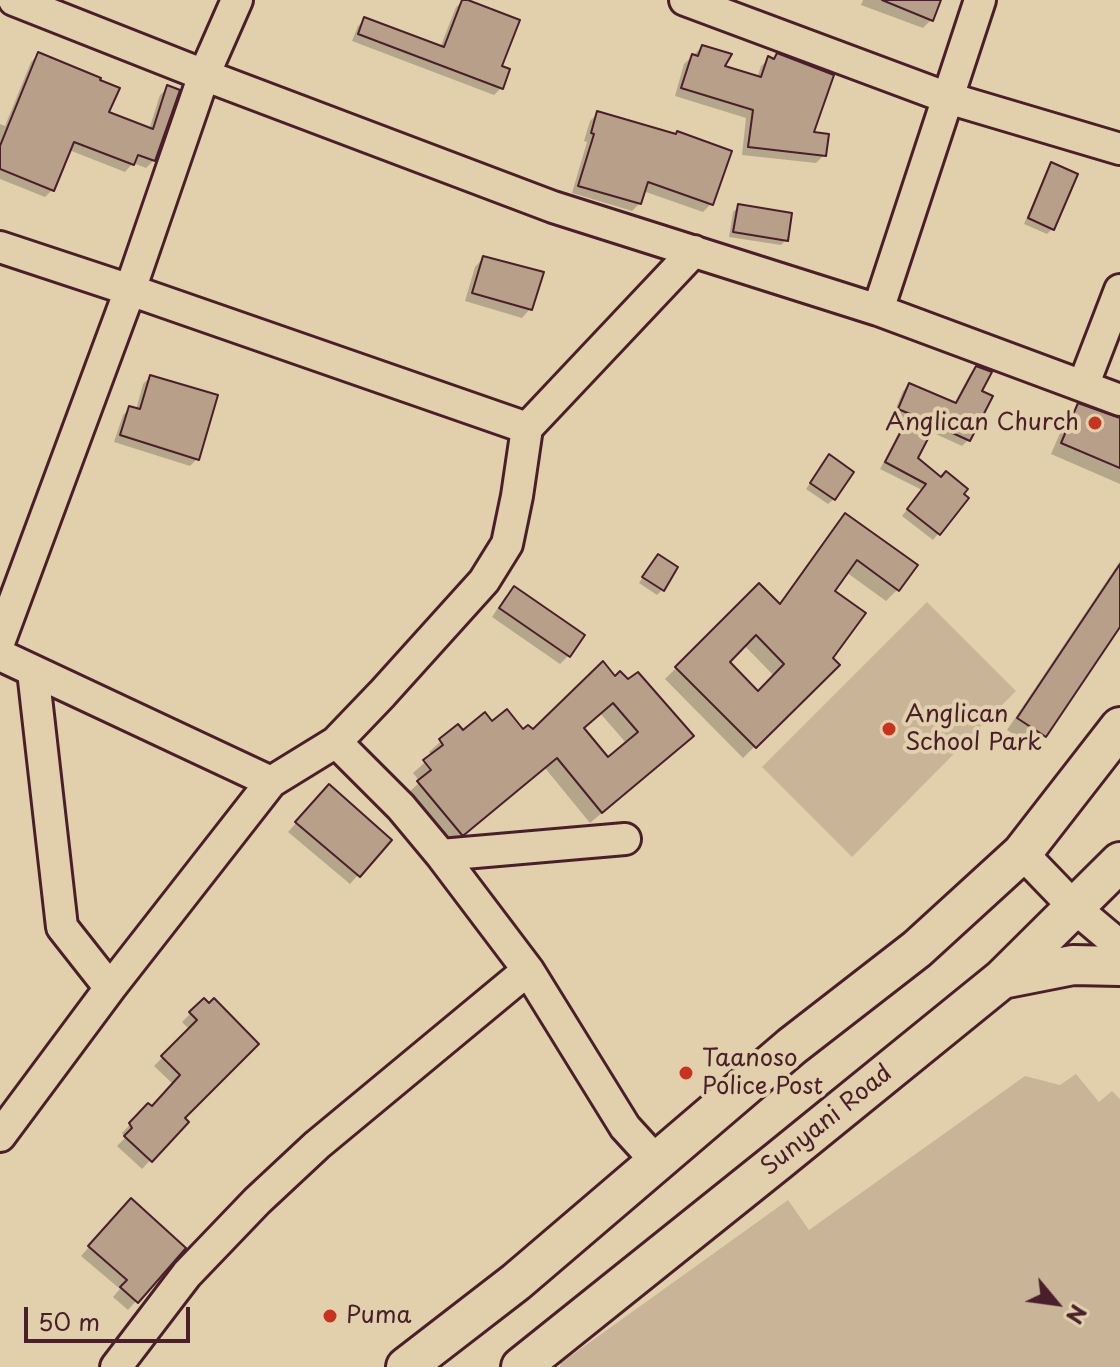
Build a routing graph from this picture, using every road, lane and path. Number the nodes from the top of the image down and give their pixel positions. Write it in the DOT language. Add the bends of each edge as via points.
graph roads {
  1 [pos="14,0"];
  2 [pos="237,0"];
  3 [pos="685,0"];
  4 [pos="980,0"];
  5 [pos="204,75"];
  6 [pos="948,98"];
  7 [pos="1120,149"];
  8 [pos="0,247"];
  9 [pos="694,251"];
  10 [pos="130,290"];
  11 [pos="1120,290"];
  12 [pos="878,310"];
  13 [pos="1083,386"];
  14 [pos="1120,400"];
  15 [pos="527,428"];
  16 [pos="0,640"];
  17 [pos="0,655"];
  18 [pos="33,671"];
  19 [pos="1120,727"];
  20 [pos="336,742"];
  21 [pos="271,782"];
  22 [pos="625,839"];
  23 [pos="1022,853"];
  24 [pos="441,855"];
  25 [pos="1120,862"];
  26 [pos="1075,908"];
  27 [pos="1120,946"];
  28 [pos="1120,966"];
  29 [pos="528,970"];
  30 [pos="1002,979"];
  31 [pos="110,988"];
  32 [pos="0,1136"];
  33 [pos="656,1161"];
  34 [pos="527,1365"];
  35 [pos="116,1367"];
  36 [pos="406,1367"];
  1 -- 5 [label="street"];
  2 -- 5 [label="street"];
  3 -- 6 [label="street"];
  4 -- 6 [label="street"];
  5 -- 9 [label="street" via="553,207"];
  5 -- 10 [label="street"];
  6 -- 7 [label="street"];
  6 -- 12 [label="street"];
  8 -- 10 [label="street"];
  9 -- 12 [label="street"];
  9 -- 15 [label="street"];
  10 -- 15 [label="street"];
  10 -- 16 [label="street"];
  11 -- 13 [label="street"];
  12 -- 13 [label="street"];
  13 -- 14 [label="street"];
  15 -- 20 [label="street" via="507,544 484,581"];
  17 -- 18 [label="street"];
  18 -- 21 [label="street"];
  18 -- 31 [label="street" via="62,927"];
  19 -- 23 [label="main road"];
  20 -- 21 [label="street"];
  20 -- 24 [label="street"];
  21 -- 31 [label="street"];
  22 -- 24 [label="street"];
  23 -- 26 [label="street"];
  23 -- 33 [label="main road" via="917,949"];
  24 -- 29 [label="street"];
  25 -- 26 [label="main road, Sunyani Road"];
  26 -- 27 [label="street"];
  26 -- 30 [label="main road, Sunyani Road"];
  28 -- 30 [label="main road" via="1073,965"];
  29 -- 33 [label="street" via="625,1127"];
  29 -- 35 [label="street" via="257,1201 187,1274"];
  30 -- 34 [label="main road, Sunyani Road"];
  31 -- 32 [label="street"];
  33 -- 36 [label="main road" via="516,1282"];
}
